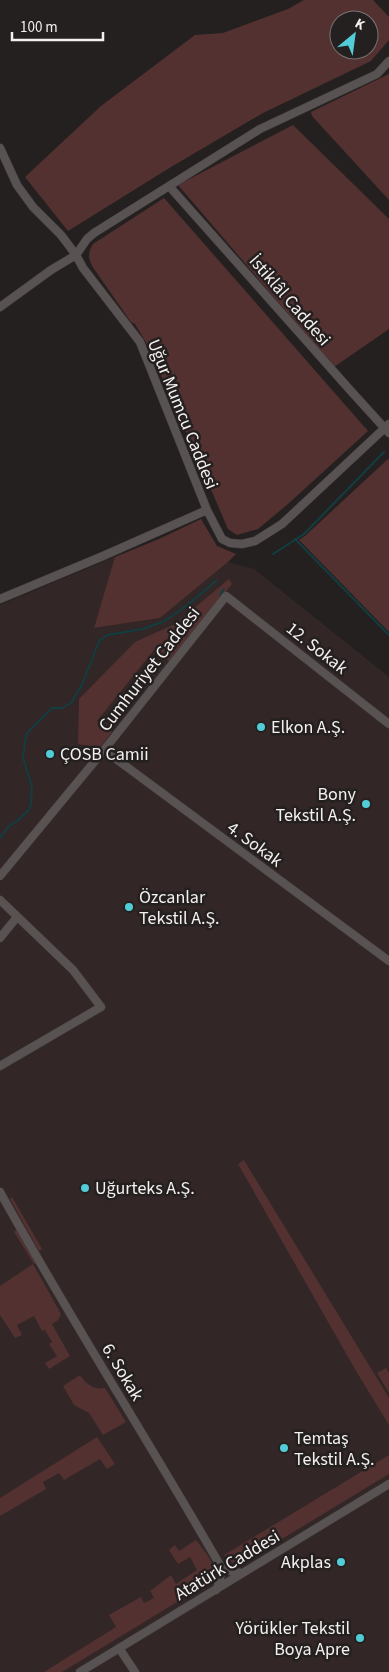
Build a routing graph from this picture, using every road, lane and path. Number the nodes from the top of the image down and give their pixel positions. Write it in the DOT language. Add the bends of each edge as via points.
graph roads {
  1 [pos="389,61"];
  2 [pos="0,148"];
  3 [pos="169,186"];
  4 [pos="76,255"];
  5 [pos="0,307"];
  6 [pos="387,428"];
  7 [pos="207,510"];
  8 [pos="226,596"];
  9 [pos="0,600"];
  10 [pos="389,724"];
  11 [pos="104,750"];
  12 [pos="0,876"];
  13 [pos="0,900"];
  14 [pos="18,917"];
  15 [pos="0,938"];
  16 [pos="389,961"];
  17 [pos="0,1066"];
  18 [pos="0,1192"];
  19 [pos="389,1484"];
  20 [pos="221,1568"];
  21 [pos="242,1573"];
  22 [pos="216,1590"];
  23 [pos="119,1648"];
  24 [pos="80,1672"];
  25 [pos="135,1672"];
  1 -- 3 [label="street" via="377,74 260,129"];
  2 -- 4 [label="street, Uğur Mumcu Caddesi" via="17,185"];
  3 -- 4 [label="street" via="94,233"];
  3 -- 6 [label="street, İstiklâl Caddesi"];
  4 -- 5 [label="street"];
  4 -- 7 [label="street, Uğur Mumcu Caddesi" via="140,342"];
  6 -- 7 [label="street" via="282,524 255,541 230,543 222,538"];
  7 -- 9 [label="street, Uğur Mumcu Caddesi"];
  8 -- 10 [label="street, 12. Sokak"];
  8 -- 11 [label="street, Cumhuriyet Caddesi"];
  11 -- 12 [label="street, Cumhuriyet Caddesi"];
  11 -- 16 [label="street, 4. Sokak"];
  13 -- 14 [label="street"];
  14 -- 15 [label="street"];
  14 -- 17 [label="street" via="73,970 101,1007"];
  18 -- 20 [label="street, 6. Sokak" via="40,1265"];
  19 -- 21 [label="street, Atatürk Caddesi"];
  20 -- 21 [label="street"];
  20 -- 22 [label="street"];
  21 -- 22 [label="street, Atatürk Caddesi"];
  22 -- 23 [label="street, Atatürk Caddesi"];
  23 -- 24 [label="street, Atatürk Caddesi"];
  23 -- 25 [label="street"];
}
